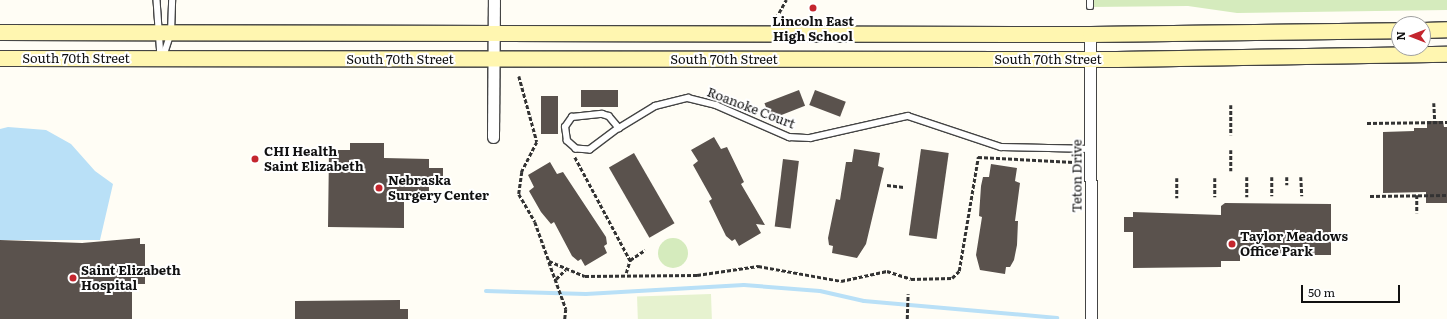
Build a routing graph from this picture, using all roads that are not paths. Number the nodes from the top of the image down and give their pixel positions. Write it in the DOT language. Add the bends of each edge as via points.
graph roads {
  1 [pos="157,0"];
  2 [pos="172,0"];
  3 [pos="494,0"];
  4 [pos="1090,0"];
  5 [pos="1090,7"];
  6 [pos="1447,29"];
  7 [pos="1391,30"];
  8 [pos="1431,30"];
  9 [pos="0,32"];
  10 [pos="164,33"];
  11 [pos="494,34"];
  12 [pos="1090,34"];
  13 [pos="1447,54"];
  14 [pos="0,58"];
  15 [pos="162,59"];
  16 [pos="494,59"];
  17 [pos="1091,59"];
  18 [pos="619,128"];
  19 [pos="493,137"];
  20 [pos="1090,149"];
  21 [pos="1091,319"];
  1 -- 10 [label="lane"];
  2 -- 10 [label="lane"];
  3 -- 11 [label="street"];
  4 -- 5 [label="lane"];
  6 -- 8 [label="main road"];
  7 -- 12 [label="main road, South 70th Street"];
  9 -- 10 [label="main road, South 70th Street"];
  10 -- 11 [label="main road, South 70th Street"];
  10 -- 15 [label="lane"];
  10 -- 15 [label="lane"];
  11 -- 12 [label="main road, South 70th Street"];
  11 -- 16 [label="street"];
  12 -- 17 [label="street, Teton Drive"];
  13 -- 17 [label="main road, South 70th Street"];
  14 -- 15 [label="main road, South 70th Street"];
  15 -- 16 [label="main road, South 70th Street"];
  16 -- 17 [label="main road, South 70th Street"];
  16 -- 19 [label="street"];
  17 -- 20 [label="street, Teton Drive"];
  18 -- 18 [label="lane, Roanoke Court" via="590,150 571,146 564,134 568,121 577,115 609,116"];
  18 -- 20 [label="lane, Roanoke Court" via="655,106 688,98 716,105 782,135 796,137 817,137 908,116 1005,147"];
  20 -- 21 [label="street, Teton Drive"];
}
